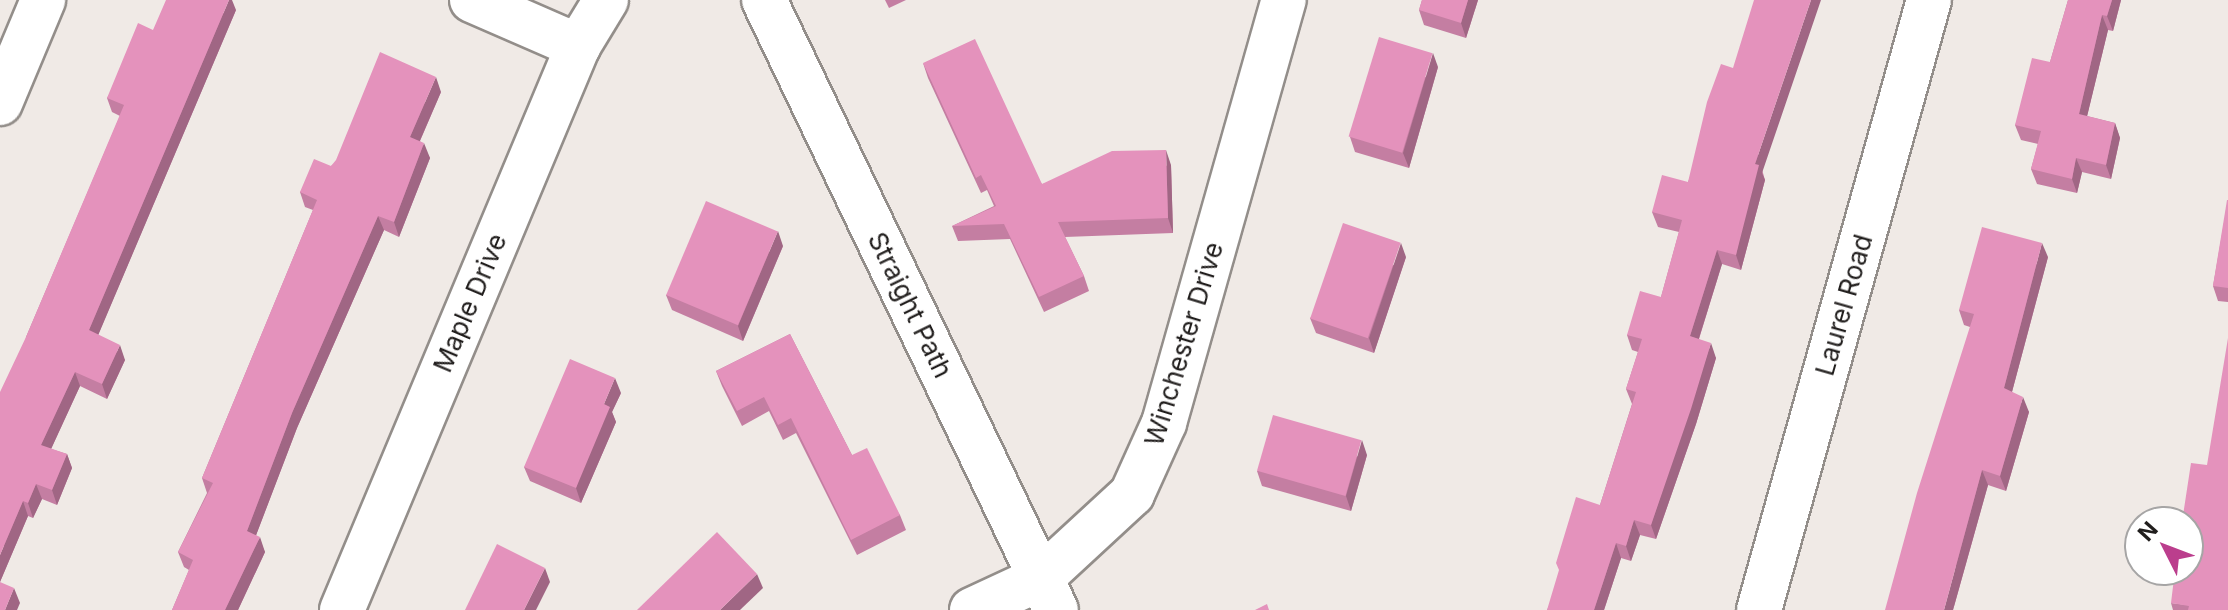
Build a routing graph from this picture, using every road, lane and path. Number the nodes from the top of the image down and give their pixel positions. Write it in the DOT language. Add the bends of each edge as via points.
graph roads {
  1 [pos="43,0"];
  2 [pos="472,0"];
  3 [pos="606,0"];
  4 [pos="764,0"];
  5 [pos="1284,0"];
  6 [pos="1929,0"];
  7 [pos="578,46"];
  8 [pos="0,103"];
  9 [pos="1049,594"];
  10 [pos="342,610"];
  11 [pos="972,610"];
  12 [pos="1759,610"];
  1 -- 8 [label="street"];
  2 -- 7 [label="street"];
  3 -- 7 [label="street, Maple Drive"];
  4 -- 9 [label="street, Straight Path"];
  5 -- 9 [label="street, Winchester Drive" via="1164,423 1132,494"];
  6 -- 12 [label="street, Laurel Road"];
  7 -- 10 [label="street, Maple Drive"];
  9 -- 11 [label="street, Winchester Drive"];
}
